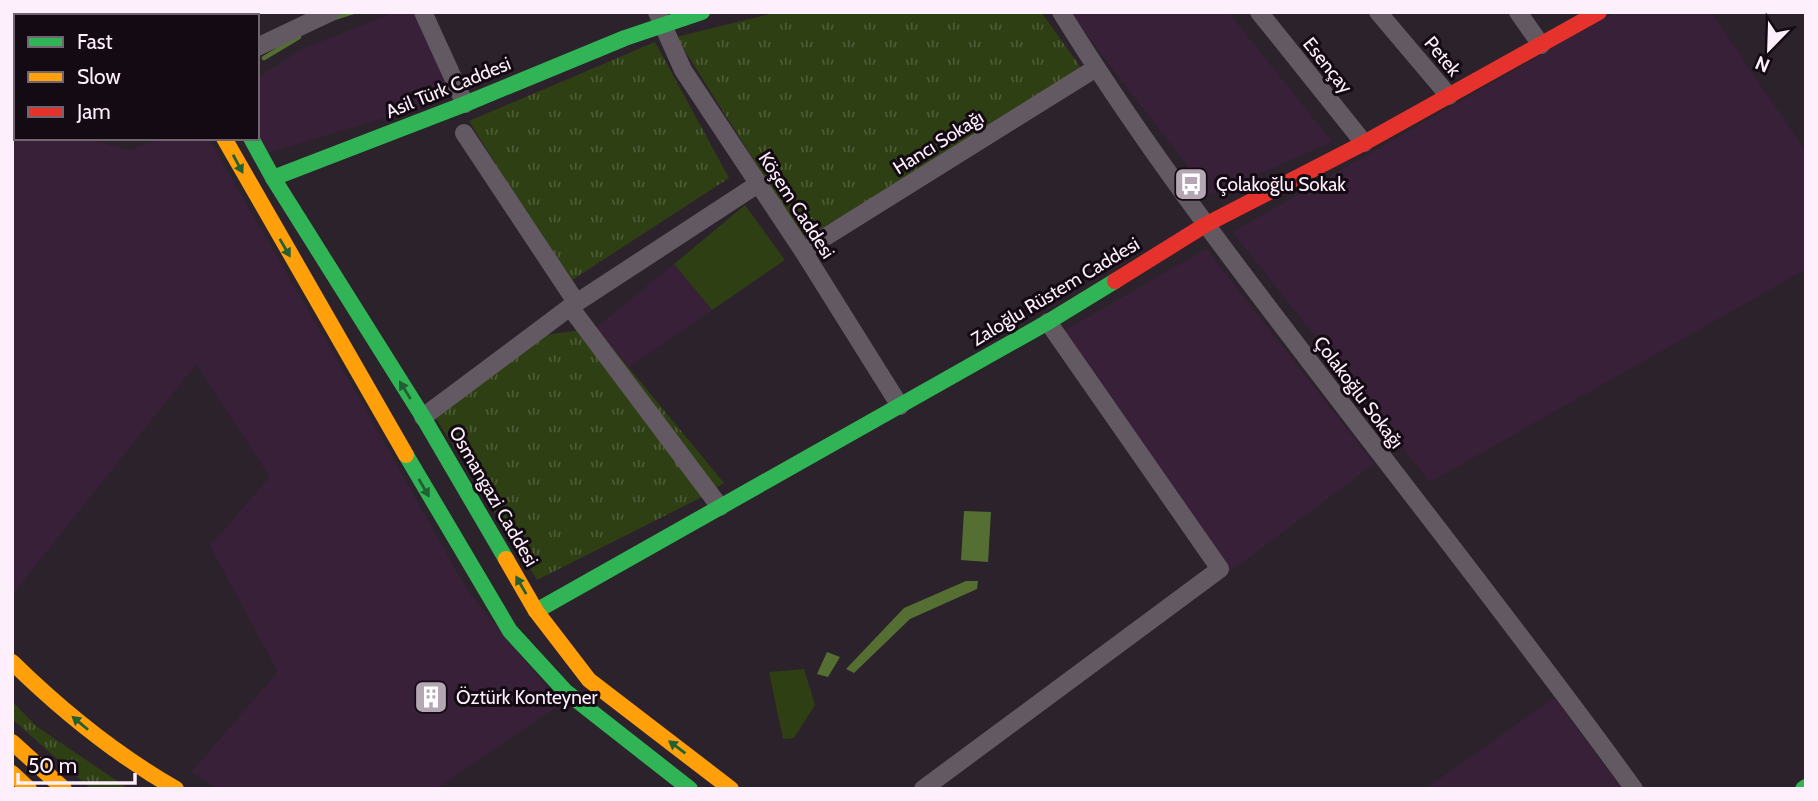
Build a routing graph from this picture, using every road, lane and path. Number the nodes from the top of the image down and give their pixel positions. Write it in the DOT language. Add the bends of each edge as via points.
graph roads {
  1 [pos="331,12"];
  2 [pos="424,12"];
  3 [pos="689,12"];
  4 [pos="702,12"];
  5 [pos="1061,12"];
  6 [pos="1259,12"];
  7 [pos="1378,12"];
  8 [pos="1518,12"];
  9 [pos="1599,12"];
  10 [pos="659,19"];
  11 [pos="1541,44"];
  12 [pos="259,46"];
  13 [pos="1096,68"];
  14 [pos="1449,96"];
  15 [pos="464,104"];
  16 [pos="464,133"];
  17 [pos="225,140"];
  18 [pos="252,140"];
  19 [pos="1364,144"];
  20 [pos="273,178"];
  21 [pos="758,184"];
  22 [pos="251,189"];
  23 [pos="1205,225"];
  24 [pos="803,251"];
  25 [pos="573,304"];
  26 [pos="1048,322"];
  27 [pos="900,406"];
  28 [pos="423,417"];
  29 [pos="720,507"];
  30 [pos="536,611"];
  31 [pos="12,662"];
  32 [pos="12,741"];
  33 [pos="12,773"];
  34 [pos="29,789"];
  35 [pos="64,789"];
  36 [pos="176,789"];
  37 [pos="691,789"];
  38 [pos="731,789"];
  39 [pos="923,789"];
  40 [pos="1634,789"];
  1 -- 12 [label="street"];
  2 -- 15 [label="street"];
  3 -- 10 [label="main road, Asil Türk Caddesi"];
  4 -- 10 [label="main road, Asil Türk Caddesi"];
  5 -- 13 [label="street, Çolakoğlu Sokağı"];
  6 -- 19 [label="street, Esençay"];
  7 -- 14 [label="street, Petek"];
  8 -- 11 [label="street"];
  9 -- 11 [label="main road, Zaloğlu Rüstem Caddesi"];
  10 -- 15 [label="main road, Asil Türk Caddesi" via="625,38"];
  10 -- 21 [label="street, Köşem Caddesi" via="683,70"];
  11 -- 14 [label="main road, Zaloğlu Rüstem Caddesi"];
  13 -- 23 [label="street, Çolakoğlu Sokağı"];
  13 -- 24 [label="street, Hancı Sokağı"];
  14 -- 19 [label="main road, Zaloğlu Rüstem Caddesi"];
  15 -- 20 [label="main road, Asil Türk Caddesi"];
  16 -- 25 [label="street"];
  17 -- 22 [label="main road, one-way"];
  18 -- 20 [label="main road, Osmangazi Caddesi"];
  19 -- 23 [label="main road, Zaloğlu Rüstem Caddesi"];
  20 -- 22 [label="main road, Asil Türk Caddesi"];
  28 -- 20 [label="main road, Osmangazi Caddesi, one-way"];
  21 -- 24 [label="street, Köşem Caddesi"];
  21 -- 25 [label="street"];
  22 -- 37 [label="main road, one-way" via="510,631 565,691"];
  23 -- 26 [label="main road, Zaloğlu Rüstem Caddesi"];
  23 -- 40 [label="street, Çolakoğlu Sokağı"];
  24 -- 27 [label="street, Köşem Caddesi"];
  25 -- 28 [label="street"];
  25 -- 29 [label="street"];
  26 -- 27 [label="main road, Zaloğlu Rüstem Caddesi"];
  26 -- 39 [label="street" via="1220,569"];
  27 -- 29 [label="main road, Zaloğlu Rüstem Caddesi"];
  30 -- 28 [label="main road, Osmangazi Caddesi, one-way"];
  29 -- 30 [label="main road, Zaloğlu Rüstem Caddesi"];
  38 -- 30 [label="main road, Osmangazi Caddesi, one-way" via="589,680"];
  36 -- 31 [label="main road, one-way" via="103,743"];
  32 -- 35 [label="main road"];
  33 -- 34 [label="main road"];
}
